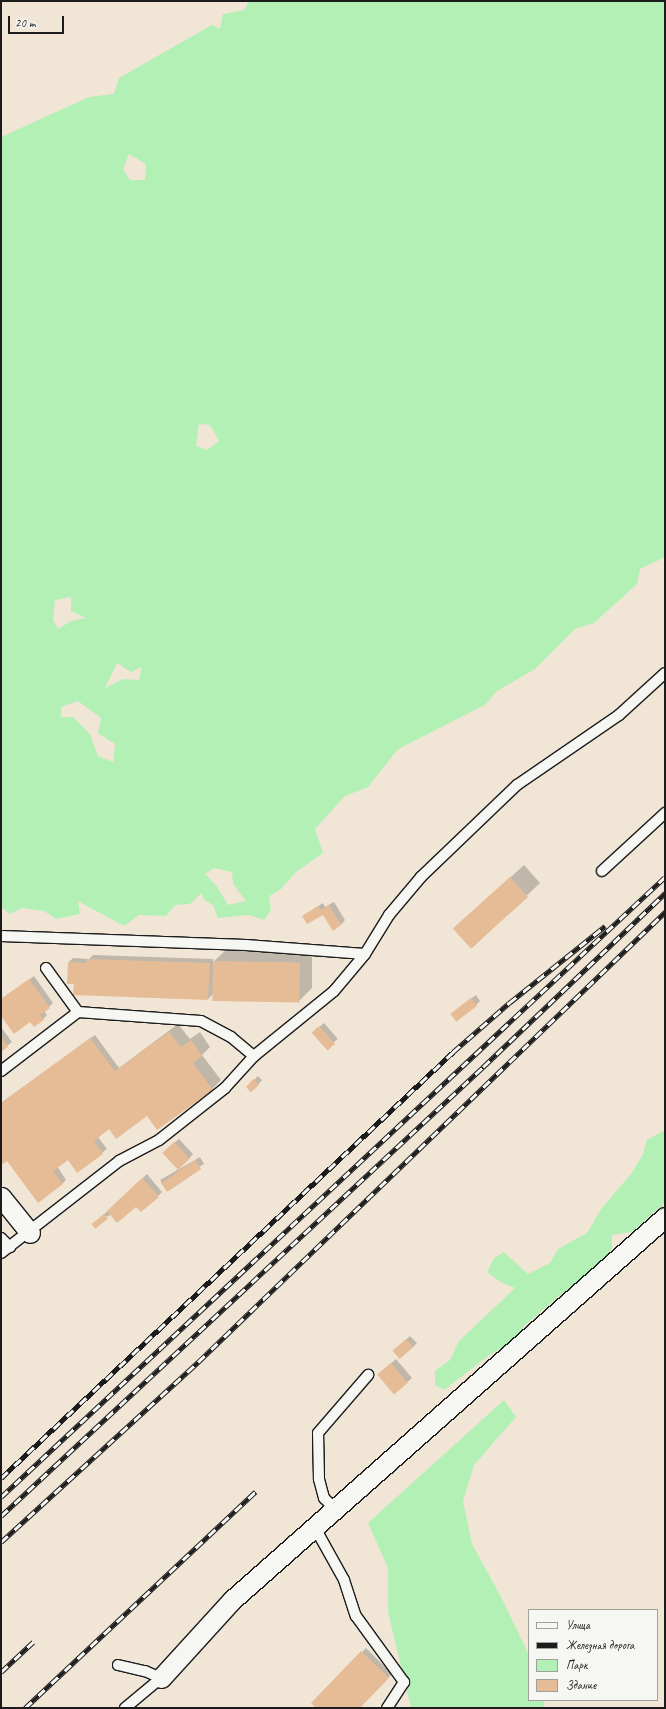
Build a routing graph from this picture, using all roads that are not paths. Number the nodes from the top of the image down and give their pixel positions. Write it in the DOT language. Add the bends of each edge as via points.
graph roads {
  1 [pos="665,674"];
  2 [pos="665,813"];
  3 [pos="602,871"];
  4 [pos="1,936"];
  5 [pos="365,954"];
  6 [pos="46,968"];
  7 [pos="78,1012"];
  8 [pos="254,1056"];
  9 [pos="1,1071"];
  10 [pos="1,1197"];
  11 [pos="665,1218"];
  12 [pos="30,1233"];
  13 [pos="1,1238"];
  14 [pos="10,1247"];
  15 [pos="1,1253"];
  16 [pos="368,1375"];
  17 [pos="334,1508"];
  18 [pos="314,1526"];
  19 [pos="118,1665"];
  20 [pos="161,1678"];
  21 [pos="125,1708"];
  22 [pos="387,1708"];
  1 -- 5 [label="lane" via="619,715 517,785 421,877 389,915"];
  2 -- 3 [label="lane"];
  4 -- 5 [label="lane" via="246,946"];
  5 -- 8 [label="lane" via="334,991"];
  6 -- 7 [label="lane"];
  7 -- 8 [label="lane" via="201,1021 232,1037"];
  7 -- 9 [label="lane"];
  8 -- 12 [label="lane" via="225,1088 165,1135 119,1161"];
  10 -- 12 [label="street"];
  11 -- 17 [label="street" via="473,1390"];
  12 -- 14 [label="lane"];
  13 -- 14 [label="lane"];
  14 -- 15 [label="lane"];
  16 -- 17 [label="lane" via="318,1433 319,1479 324,1498"];
  17 -- 18 [label="street"];
  18 -- 20 [label="street" via="232,1600"];
  18 -- 22 [label="lane" via="344,1580 356,1616 404,1682"];
  19 -- 20 [label="lane" via="145,1671"];
  20 -- 21 [label="lane"];
}
